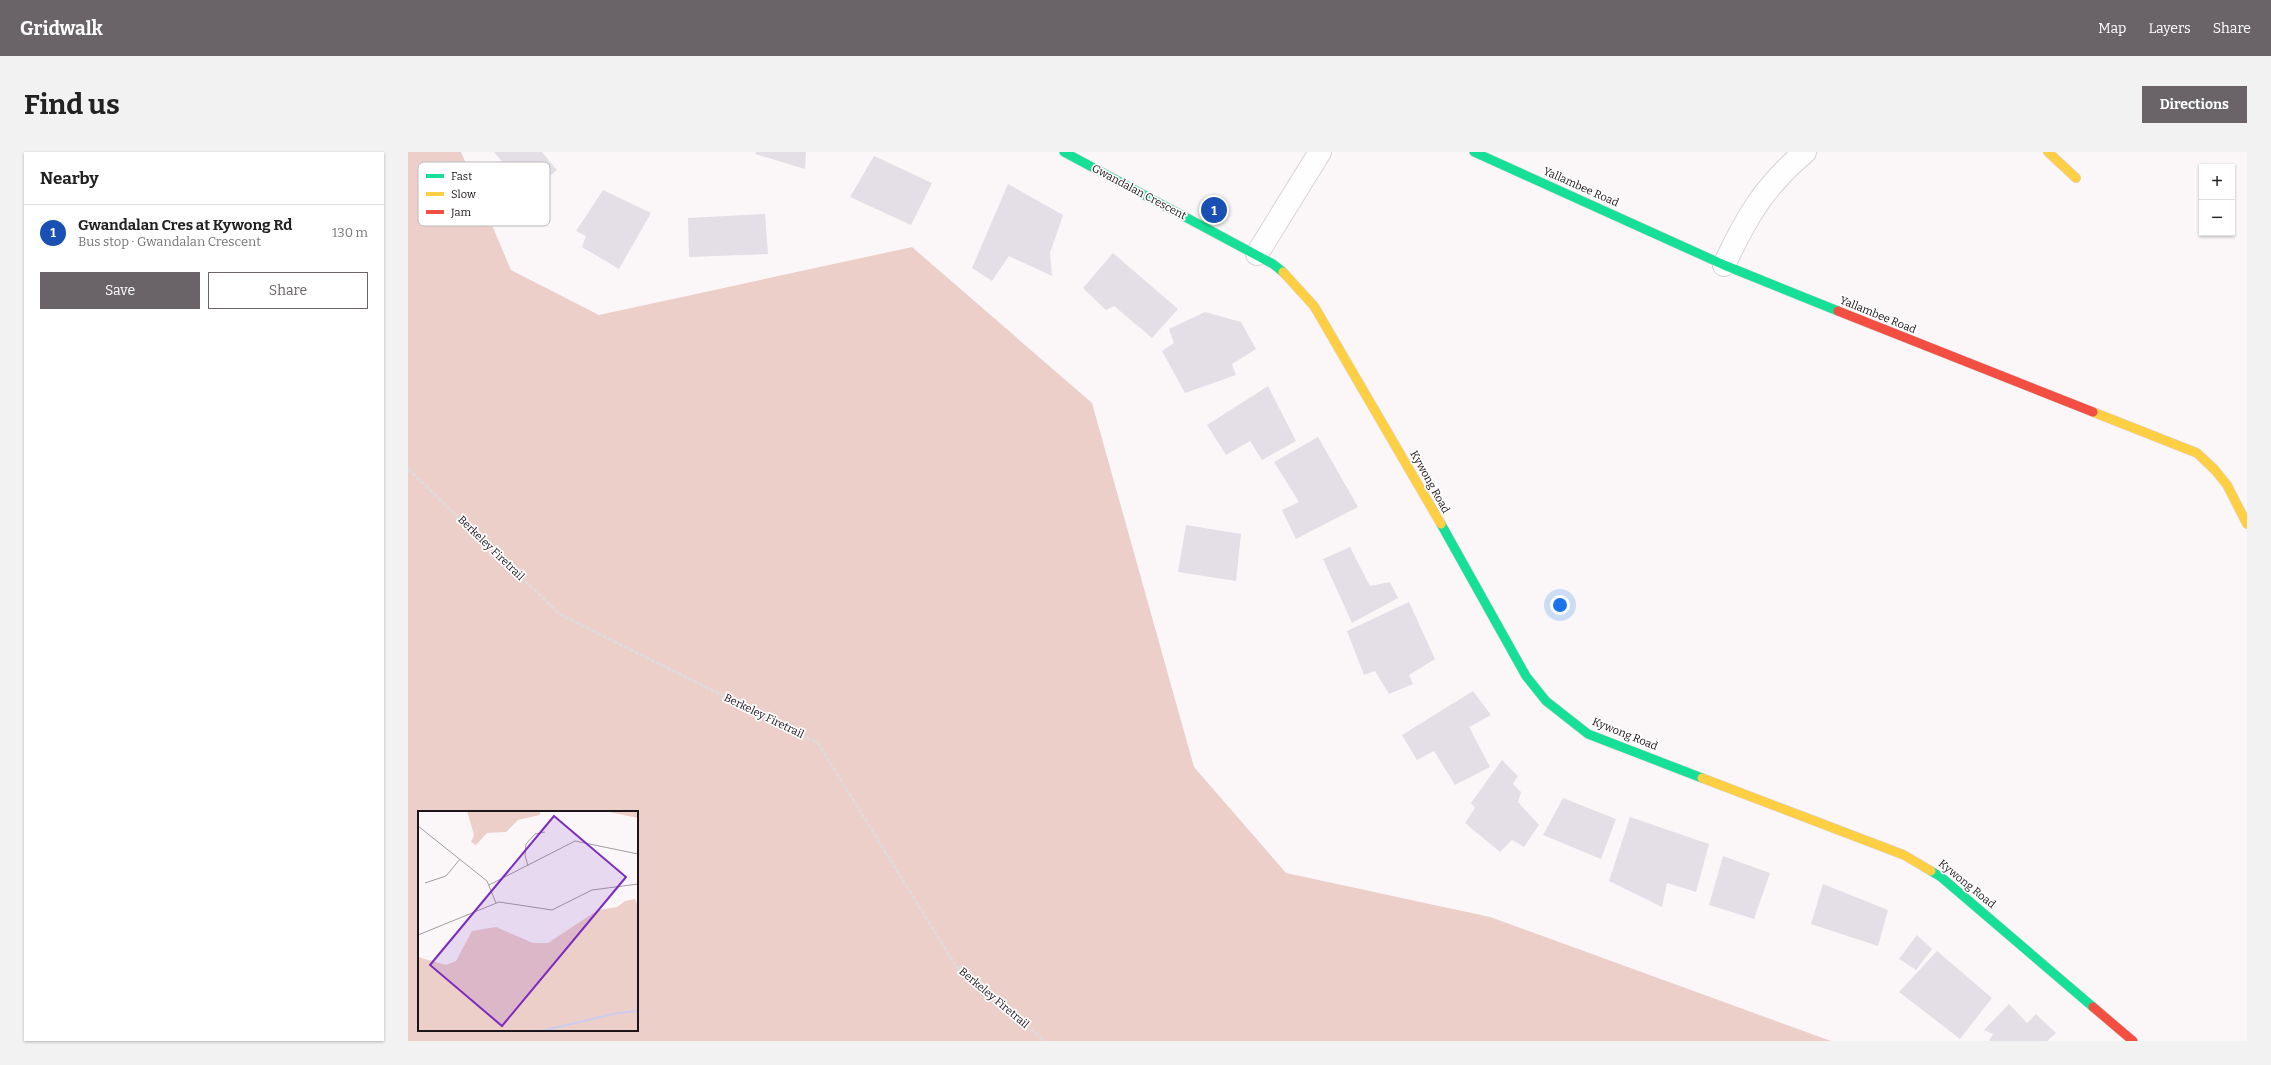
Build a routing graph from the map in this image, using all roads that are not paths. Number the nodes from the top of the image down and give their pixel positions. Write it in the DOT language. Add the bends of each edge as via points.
graph roads {
  1 [pos="1064,152"];
  2 [pos="1320,152"];
  3 [pos="1474,152"];
  4 [pos="1805,152"];
  5 [pos="2048,152"];
  6 [pos="2076,178"];
  7 [pos="1257,254"];
  8 [pos="1724,265"];
  9 [pos="2247,524"];
  10 [pos="2133,1041"];
  1 -- 7 [label="street, Gwandalan Crescent"];
  2 -- 7 [label="street"];
  3 -- 8 [label="street, Yallambee Road"];
  4 -- 8 [label="street" via="1782,172 1758,200 1744,222"];
  5 -- 6 [label="street"];
  7 -- 10 [label="street, Kywong Road" via="1288,275 1314,306 1384,424 1526,676 1536,692 1551,707 1588,734 1904,854 1941,877"];
  8 -- 9 [label="street, Yallambee Road" via="2197,453 2224,477"];
}
